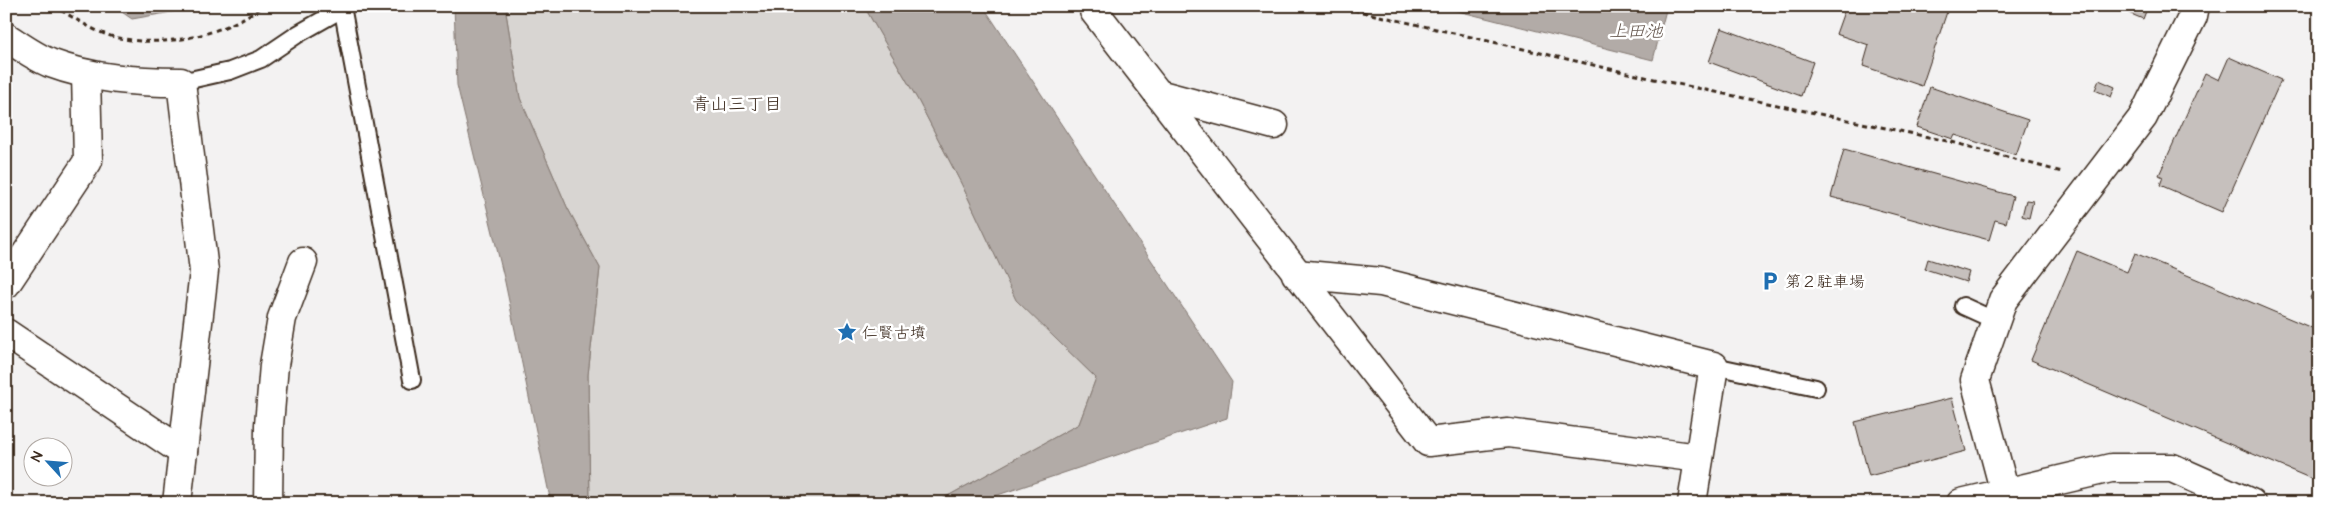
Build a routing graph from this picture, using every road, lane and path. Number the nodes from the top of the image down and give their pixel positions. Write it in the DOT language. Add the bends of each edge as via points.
graph roads {
  1 [pos="54,6"];
  2 [pos="262,6"];
  3 [pos="1336,6"];
  4 [pos="2195,6"];
  5 [pos="342,8"];
  6 [pos="1094,11"];
  7 [pos="6,37"];
  8 [pos="86,74"];
  9 [pos="181,82"];
  10 [pos="1158,94"];
  11 [pos="1274,125"];
  12 [pos="2095,182"];
  13 [pos="303,262"];
  14 [pos="1296,274"];
  15 [pos="6,284"];
  16 [pos="1962,306"];
  17 [pos="1996,321"];
  18 [pos="6,332"];
  19 [pos="1714,366"];
  20 [pos="412,380"];
  21 [pos="1816,388"];
  22 [pos="183,452"];
  23 [pos="1699,458"];
  24 [pos="2005,493"];
  25 [pos="177,503"];
  26 [pos="268,503"];
  27 [pos="1692,503"];
  28 [pos="1961,503"];
  29 [pos="2251,503"];
  1 -- 2 [label="path" via="99,31 119,38 160,41 190,38 252,14"];
  3 -- 12 [label="path" via="1654,79 1952,142"];
  4 -- 12 [label="street" via="2143,117"];
  5 -- 9 [label="lane" via="261,59 230,71"];
  5 -- 20 [label="lane"];
  6 -- 10 [label="street"];
  7 -- 8 [label="street" via="49,62"];
  8 -- 9 [label="street" via="134,82"];
  8 -- 15 [label="street" via="88,161"];
  9 -- 22 [label="street" via="204,271"];
  10 -- 11 [label="street"];
  10 -- 14 [label="street"];
  12 -- 17 [label="street" via="2004,300"];
  13 -- 26 [label="street" via="282,318 274,365"];
  14 -- 19 [label="street" via="1381,282"];
  14 -- 23 [label="street" via="1428,442 1508,433"];
  16 -- 17 [label="lane"];
  17 -- 24 [label="street" via="1975,380"];
  18 -- 22 [label="street"];
  19 -- 21 [label="lane"];
  19 -- 23 [label="street"];
  22 -- 25 [label="street"];
  23 -- 27 [label="street"];
  24 -- 28 [label="street"];
  24 -- 29 [label="street" via="2111,468 2172,468"];
}
